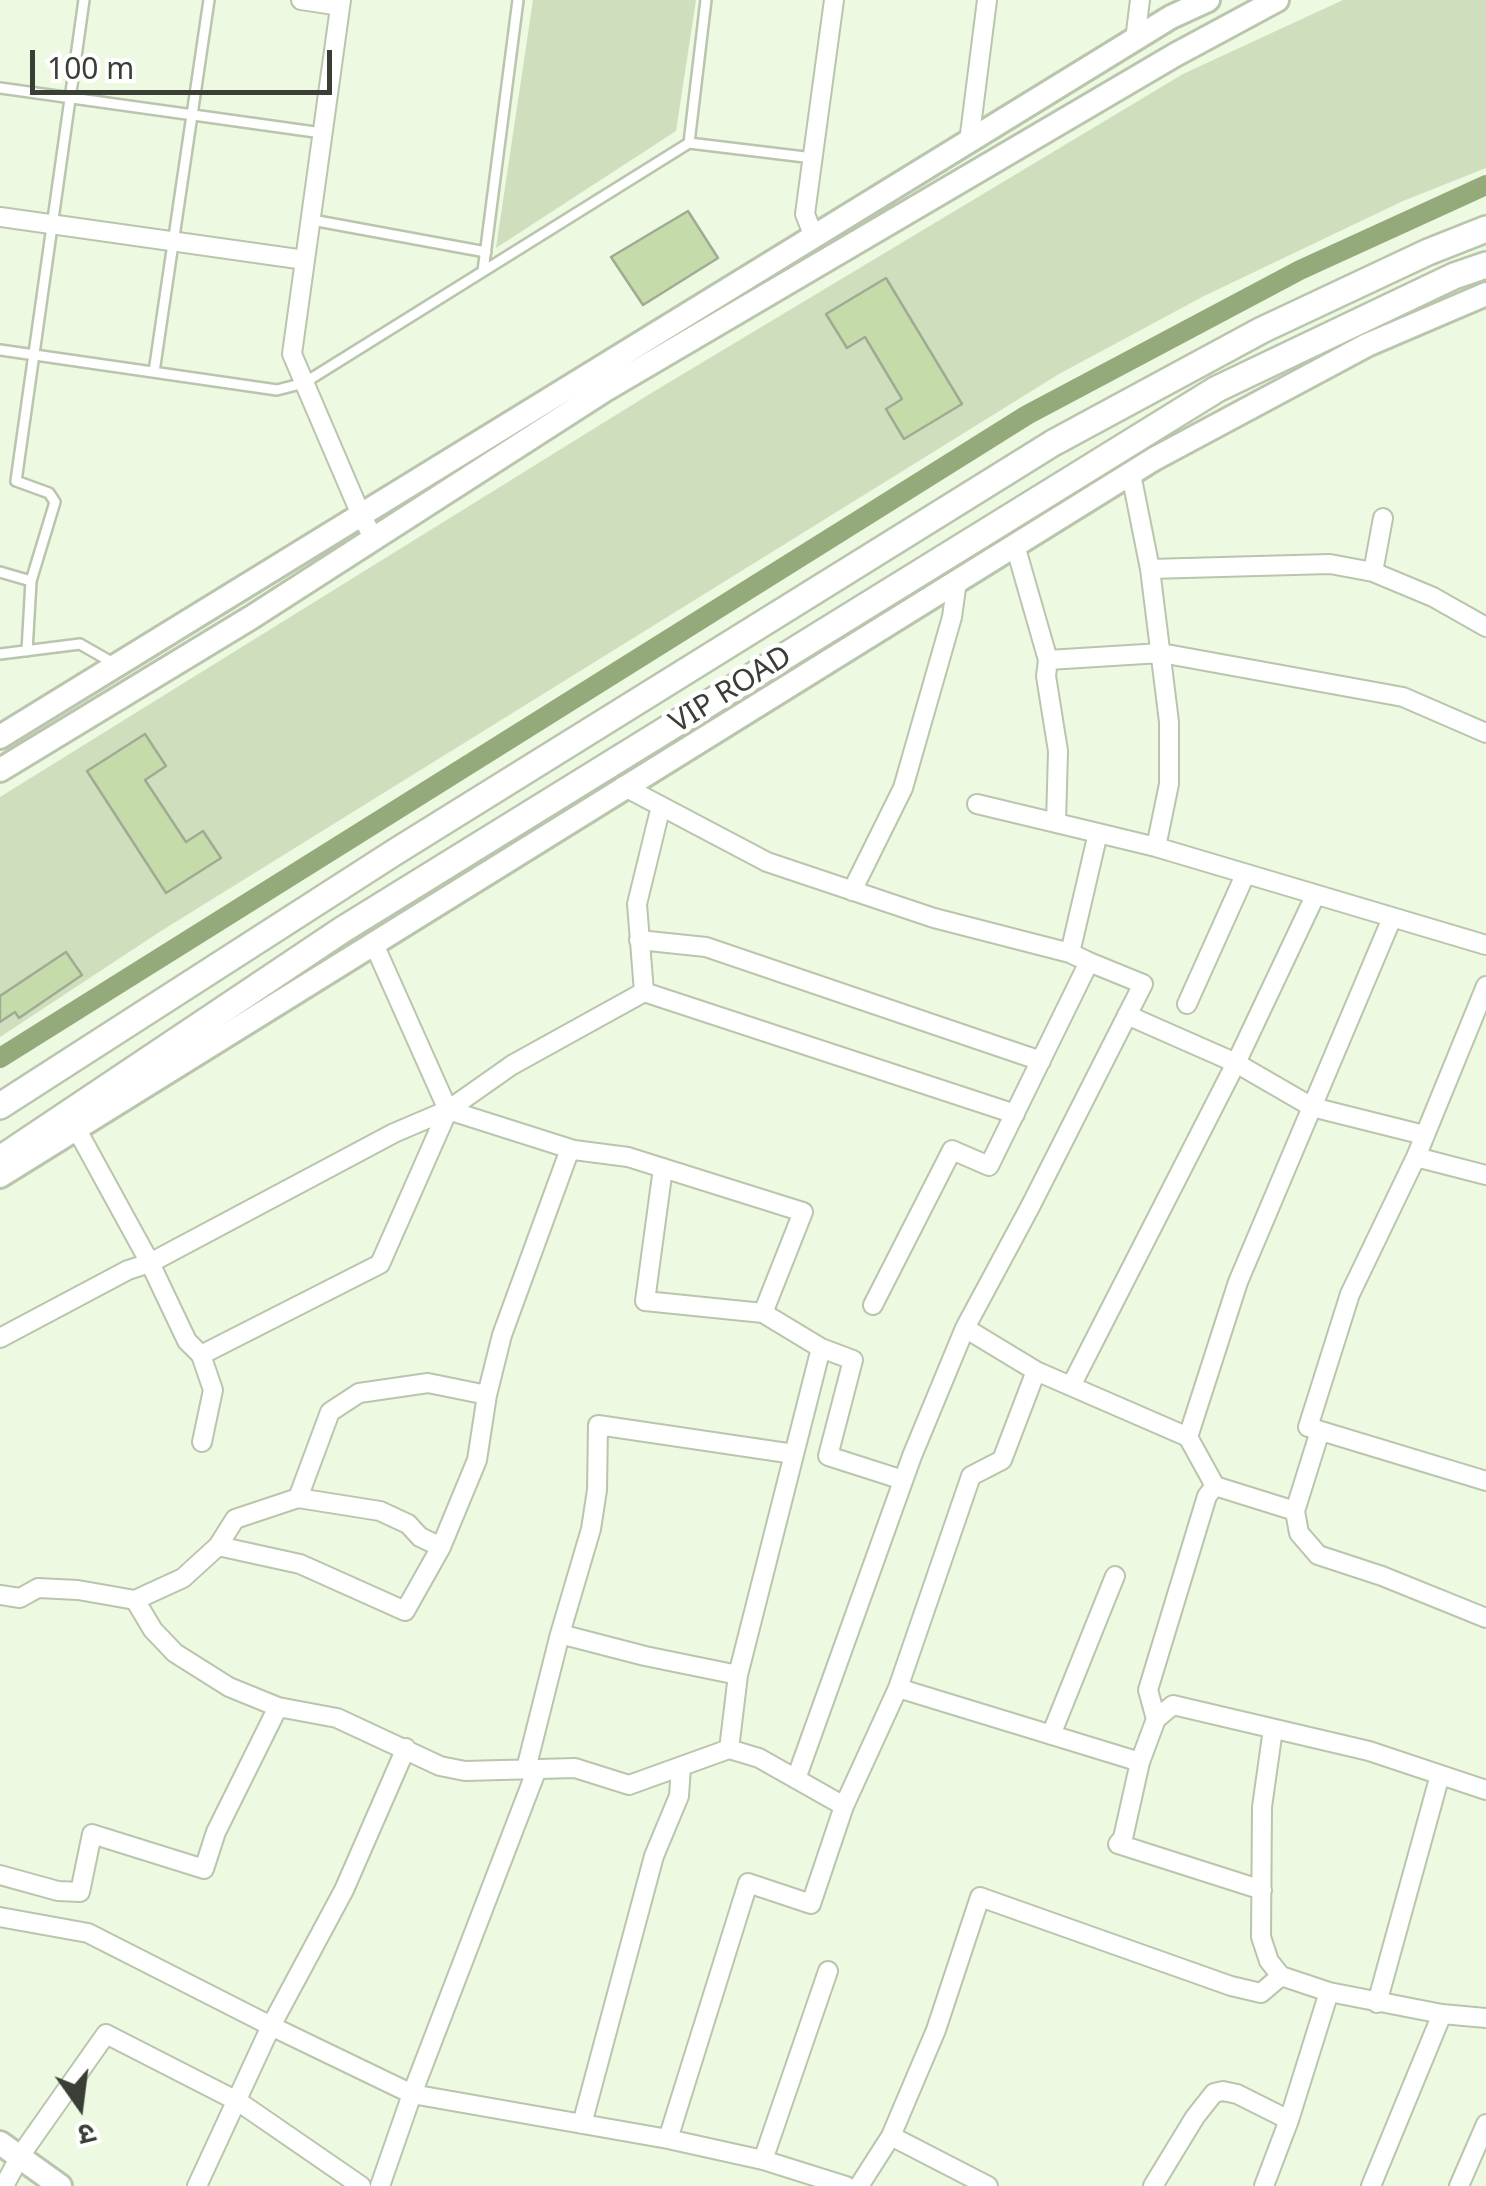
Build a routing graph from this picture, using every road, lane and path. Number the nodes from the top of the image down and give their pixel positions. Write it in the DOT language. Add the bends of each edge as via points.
graph roads {
  1 [pos="84,0"];
  2 [pos="209,0"];
  3 [pos="301,0"];
  4 [pos="518,0"];
  5 [pos="706,0"];
  6 [pos="834,0"];
  7 [pos="987,0"];
  8 [pos="1140,0"];
  9 [pos="1208,0"];
  10 [pos="1277,0"];
  11 [pos="341,3"];
  12 [pos="1135,40"];
  13 [pos="0,88"];
  14 [pos="70,98"];
  15 [pos="192,115"];
  16 [pos="322,134"];
  17 [pos="969,142"];
  18 [pos="689,143"];
  19 [pos="813,158"];
  20 [pos="0,217"];
  21 [pos="312,220"];
  22 [pos="52,224"];
  23 [pos="1486,229"];
  24 [pos="814,238"];
  25 [pos="173,242"];
  26 [pos="486,252"];
  27 [pos="305,260"];
  28 [pos="1486,265"];
  29 [pos="483,271"];
  30 [pos="1486,294"];
  31 [pos="0,350"];
  32 [pos="34,354"];
  33 [pos="154,372"];
  34 [pos="304,383"];
  35 [pos="1131,474"];
  36 [pos="361,515"];
  37 [pos="1383,518"];
  38 [pos="374,539"];
  39 [pos="1015,545"];
  40 [pos="1150,569"];
  41 [pos="0,572"];
  42 [pos="1372,572"];
  43 [pos="32,581"];
  44 [pos="957,581"];
  45 [pos="1486,627"];
  46 [pos="26,652"];
  47 [pos="0,654"];
  48 [pos="1161,654"];
  49 [pos="1048,660"];
  50 [pos="117,665"];
  51 [pos="1486,733"];
  52 [pos="0,737"];
  53 [pos="0,770"];
  54 [pos="623,786"];
  55 [pos="976,804"];
  56 [pos="661,806"];
  57 [pos="1056,823"];
  58 [pos="1098,833"];
  59 [pos="1156,847"];
  60 [pos="1245,876"];
  61 [pos="852,890"];
  62 [pos="1316,896"];
  63 [pos="1392,918"];
  64 [pos="639,940"];
  65 [pos="373,942"];
  66 [pos="1486,945"];
  67 [pos="1070,953"];
  68 [pos="1090,962"];
  69 [pos="1486,986"];
  70 [pos="644,992"];
  71 [pos="1188,1004"];
  72 [pos="1127,1015"];
  73 [pos="1041,1061"];
  74 [pos="1236,1063"];
  75 [pos="0,1106"];
  76 [pos="1312,1107"];
  77 [pos="448,1110"];
  78 [pos="1015,1114"];
  79 [pos="76,1128"];
  80 [pos="1424,1135"];
  81 [pos="570,1149"];
  82 [pos="1416,1157"];
  83 [pos="0,1159"];
  84 [pos="663,1168"];
  85 [pos="1486,1174"];
  86 [pos="0,1176"];
  87 [pos="150,1263"];
  88 [pos="873,1305"];
  89 [pos="763,1313"];
  90 [pos="964,1328"];
  91 [pos="0,1338"];
  92 [pos="821,1348"];
  93 [pos="201,1355"];
  94 [pos="1036,1371"];
  95 [pos="1071,1386"];
  96 [pos="487,1394"];
  97 [pos="1320,1431"];
  98 [pos="1188,1436"];
  99 [pos="202,1442"];
  100 [pos="794,1454"];
  101 [pos="903,1480"];
  102 [pos="1486,1481"];
  103 [pos="1215,1486"];
  104 [pos="298,1498"];
  105 [pos="1295,1511"];
  106 [pos="218,1546"];
  107 [pos="440,1547"];
  108 [pos="1115,1576"];
  109 [pos="0,1595"];
  110 [pos="135,1600"];
  111 [pos="1486,1618"];
  112 [pos="560,1634"];
  113 [pos="738,1675"];
  114 [pos="898,1688"];
  115 [pos="278,1707"];
  116 [pos="1156,1719"];
  117 [pos="1274,1729"];
  118 [pos="1051,1735"];
  119 [pos="406,1748"];
  120 [pos="729,1750"];
  121 [pos="1140,1762"];
  122 [pos="681,1767"];
  123 [pos="531,1769"];
  124 [pos="1440,1775"];
  125 [pos="796,1779"];
  126 [pos="1486,1790"];
  127 [pos="844,1806"];
  128 [pos="0,1876"];
  129 [pos="1262,1890"];
  130 [pos="0,1917"];
  131 [pos="828,1972"];
  132 [pos="1281,1976"];
  133 [pos="1329,1992"];
  134 [pos="1377,2002"];
  135 [pos="1442,2014"];
  136 [pos="1486,2018"];
  137 [pos="272,2026"];
  138 [pos="412,2094"];
  139 [pos="238,2102"];
  140 [pos="1289,2120"];
  141 [pos="582,2124"];
  142 [pos="1486,2124"];
  143 [pos="891,2136"];
  144 [pos="668,2139"];
  145 [pos="0,2142"];
  146 [pos="21,2158"];
  147 [pos="764,2160"];
  148 [pos="4,2186"];
  149 [pos="60,2186"];
  150 [pos="198,2186"];
  151 [pos="361,2186"];
  152 [pos="380,2186"];
  153 [pos="846,2186"];
  154 [pos="858,2186"];
  155 [pos="988,2186"];
  156 [pos="1153,2186"];
  157 [pos="1264,2186"];
  158 [pos="1372,2186"];
  159 [pos="1459,2186"];
  1 -- 14 [label="lane"];
  2 -- 15 [label="lane"];
  3 -- 11 [label="street"];
  4 -- 26 [label="lane"];
  5 -- 18 [label="lane"];
  6 -- 19 [label="street"];
  7 -- 17 [label="street"];
  8 -- 12 [label="street"];
  9 -- 12 [label="street"];
  10 -- 38 [label="street" via="606,390"];
  11 -- 16 [label="street"];
  12 -- 17 [label="street"];
  13 -- 14 [label="lane"];
  14 -- 15 [label="lane"];
  14 -- 22 [label="lane"];
  15 -- 16 [label="lane"];
  15 -- 25 [label="lane"];
  16 -- 21 [label="street"];
  17 -- 24 [label="street"];
  18 -- 19 [label="lane"];
  18 -- 29 [label="lane"];
  19 -- 24 [label="street" via="805,214"];
  20 -- 22 [label="street"];
  21 -- 26 [label="lane"];
  21 -- 27 [label="street"];
  22 -- 25 [label="street"];
  22 -- 32 [label="lane"];
  23 -- 75 [label="main road, VIP ROAD" via="1262,330 1053,443"];
  24 -- 36 [label="street"];
  25 -- 27 [label="street"];
  25 -- 33 [label="lane"];
  26 -- 29 [label="lane"];
  27 -- 34 [label="street" via="292,354"];
  28 -- 83 [label="main road, VIP ROAD" via="1217,389 342,930"];
  29 -- 34 [label="lane"];
  30 -- 35 [label="street, VIP ROAD" via="1367,345"];
  31 -- 32 [label="lane"];
  32 -- 33 [label="lane"];
  32 -- 43 [label="lane" via="16,481 49,493 54,502"];
  33 -- 34 [label="lane" via="276,390"];
  34 -- 36 [label="street"];
  35 -- 39 [label="street, VIP ROAD"];
  35 -- 40 [label="street"];
  36 -- 38 [label="street"];
  36 -- 50 [label="street"];
  37 -- 42 [label="street"];
  38 -- 53 [label="street"];
  39 -- 44 [label="street, VIP ROAD"];
  39 -- 49 [label="street"];
  40 -- 42 [label="street" via="1330,564"];
  40 -- 48 [label="street"];
  41 -- 43 [label="lane"];
  42 -- 45 [label="street"];
  43 -- 46 [label="lane"];
  44 -- 54 [label="street, VIP ROAD"];
  44 -- 61 [label="street" via="903,788"];
  46 -- 47 [label="lane"];
  46 -- 50 [label="lane" via="80,644"];
  48 -- 49 [label="street"];
  48 -- 51 [label="street" via="1403,698"];
  48 -- 59 [label="street" via="1168,784"];
  49 -- 57 [label="street" via="1058,750"];
  50 -- 52 [label="street"];
  54 -- 56 [label="street"];
  54 -- 65 [label="street, VIP ROAD"];
  55 -- 57 [label="street"];
  56 -- 61 [label="street" via="766,862"];
  56 -- 64 [label="street" via="637,904"];
  57 -- 58 [label="street"];
  58 -- 59 [label="street"];
  58 -- 67 [label="street"];
  59 -- 60 [label="street"];
  60 -- 62 [label="street"];
  60 -- 71 [label="street"];
  61 -- 67 [label="street"];
  62 -- 63 [label="street"];
  62 -- 74 [label="street"];
  63 -- 66 [label="street"];
  63 -- 76 [label="street"];
  64 -- 70 [label="street"];
  64 -- 73 [label="street" via="706,947"];
  65 -- 77 [label="street"];
  65 -- 79 [label="street, VIP ROAD"];
  67 -- 68 [label="street"];
  68 -- 72 [label="street" via="1143,984"];
  68 -- 73 [label="street"];
  69 -- 80 [label="street"];
  70 -- 77 [label="street" via="512,1065"];
  70 -- 78 [label="street"];
  72 -- 74 [label="street"];
  72 -- 90 [label="street"];
  73 -- 78 [label="street"];
  74 -- 76 [label="street"];
  74 -- 95 [label="street"];
  76 -- 80 [label="street"];
  76 -- 98 [label="street" via="1238,1282"];
  77 -- 81 [label="street"];
  77 -- 87 [label="street"];
  77 -- 93 [label="street" via="380,1264"];
  78 -- 88 [label="street" via="989,1166 952,1150"];
  79 -- 86 [label="street, VIP ROAD"];
  79 -- 87 [label="street"];
  80 -- 82 [label="street"];
  81 -- 84 [label="street"];
  81 -- 96 [label="street"];
  82 -- 85 [label="street"];
  82 -- 97 [label="street" via="1350,1294 1308,1427"];
  84 -- 89 [label="street" via="645,1302"];
  84 -- 89 [label="street" via="802,1212"];
  87 -- 91 [label="street"];
  87 -- 93 [label="street" via="188,1342"];
  89 -- 92 [label="street"];
  90 -- 94 [label="street"];
  90 -- 101 [label="street"];
  92 -- 100 [label="street"];
  92 -- 101 [label="street" via="853,1360 828,1456"];
  93 -- 99 [label="street" via="213,1390"];
  94 -- 95 [label="street"];
  94 -- 114 [label="street" via="1002,1460 971,1476"];
  95 -- 98 [label="street"];
  96 -- 104 [label="street" via="428,1383 359,1393 330,1412"];
  96 -- 107 [label="street" via="477,1460"];
  97 -- 102 [label="street"];
  97 -- 105 [label="street"];
  98 -- 103 [label="street"];
  100 -- 112 [label="street" via="598,1425 591,1530"];
  100 -- 113 [label="street"];
  101 -- 125 [label="street"];
  103 -- 105 [label="street"];
  103 -- 116 [label="street" via="1206,1496 1148,1690"];
  104 -- 106 [label="street" via="235,1519"];
  104 -- 107 [label="street" via="380,1511"];
  105 -- 111 [label="street" via="1299,1533 1318,1555"];
  106 -- 107 [label="street" via="300,1564 405,1611"];
  106 -- 110 [label="street" via="183,1578"];
  108 -- 118 [label="street"];
  109 -- 110 [label="street" via="20,1598 38,1588"];
  110 -- 115 [label="street" via="175,1653 229,1687"];
  112 -- 113 [label="street"];
  112 -- 123 [label="street"];
  113 -- 120 [label="street"];
  114 -- 118 [label="street"];
  114 -- 127 [label="street"];
  115 -- 119 [label="street" via="337,1718"];
  115 -- 128 [label="street" via="204,1869 92,1834 80,1892"];
  116 -- 117 [label="street" via="1173,1704"];
  116 -- 121 [label="street"];
  117 -- 124 [label="street"];
  117 -- 129 [label="street" via="1262,1807"];
  118 -- 121 [label="street"];
  119 -- 123 [label="street" via="465,1771"];
  119 -- 137 [label="street" via="344,1890"];
  120 -- 122 [label="street"];
  120 -- 125 [label="street"];
  121 -- 129 [label="street" via="1118,1844"];
  122 -- 123 [label="street" via="629,1785 574,1768"];
  122 -- 141 [label="street" via="679,1796 654,1856"];
  123 -- 138 [label="street"];
  124 -- 126 [label="street"];
  124 -- 134 [label="street"];
  125 -- 127 [label="street"];
  127 -- 144 [label="street" via="810,1904 748,1883"];
  129 -- 132 [label="street" via="1261,1937"];
  130 -- 137 [label="street" via="88,1933"];
  131 -- 147 [label="street"];
  132 -- 133 [label="street"];
  132 -- 143 [label="street" via="1261,1993 1231,1986 980,1897 936,2030"];
  133 -- 134 [label="street"];
  133 -- 140 [label="street"];
  134 -- 135 [label="street"];
  135 -- 136 [label="street"];
  135 -- 158 [label="street"];
  137 -- 138 [label="street"];
  137 -- 139 [label="street"];
  138 -- 141 [label="street"];
  138 -- 152 [label="street"];
  139 -- 146 [label="street" via="106,2034"];
  139 -- 150 [label="street"];
  139 -- 151 [label="street"];
  140 -- 156 [label="street" via="1237,2094 1214,2093"];
  140 -- 157 [label="street"];
  141 -- 144 [label="street"];
  142 -- 159 [label="street"];
  143 -- 154 [label="street"];
  143 -- 155 [label="street"];
  144 -- 147 [label="street"];
  145 -- 146 [label="street"];
  146 -- 148 [label="street"];
  146 -- 149 [label="street"];
  147 -- 153 [label="street"];
}
